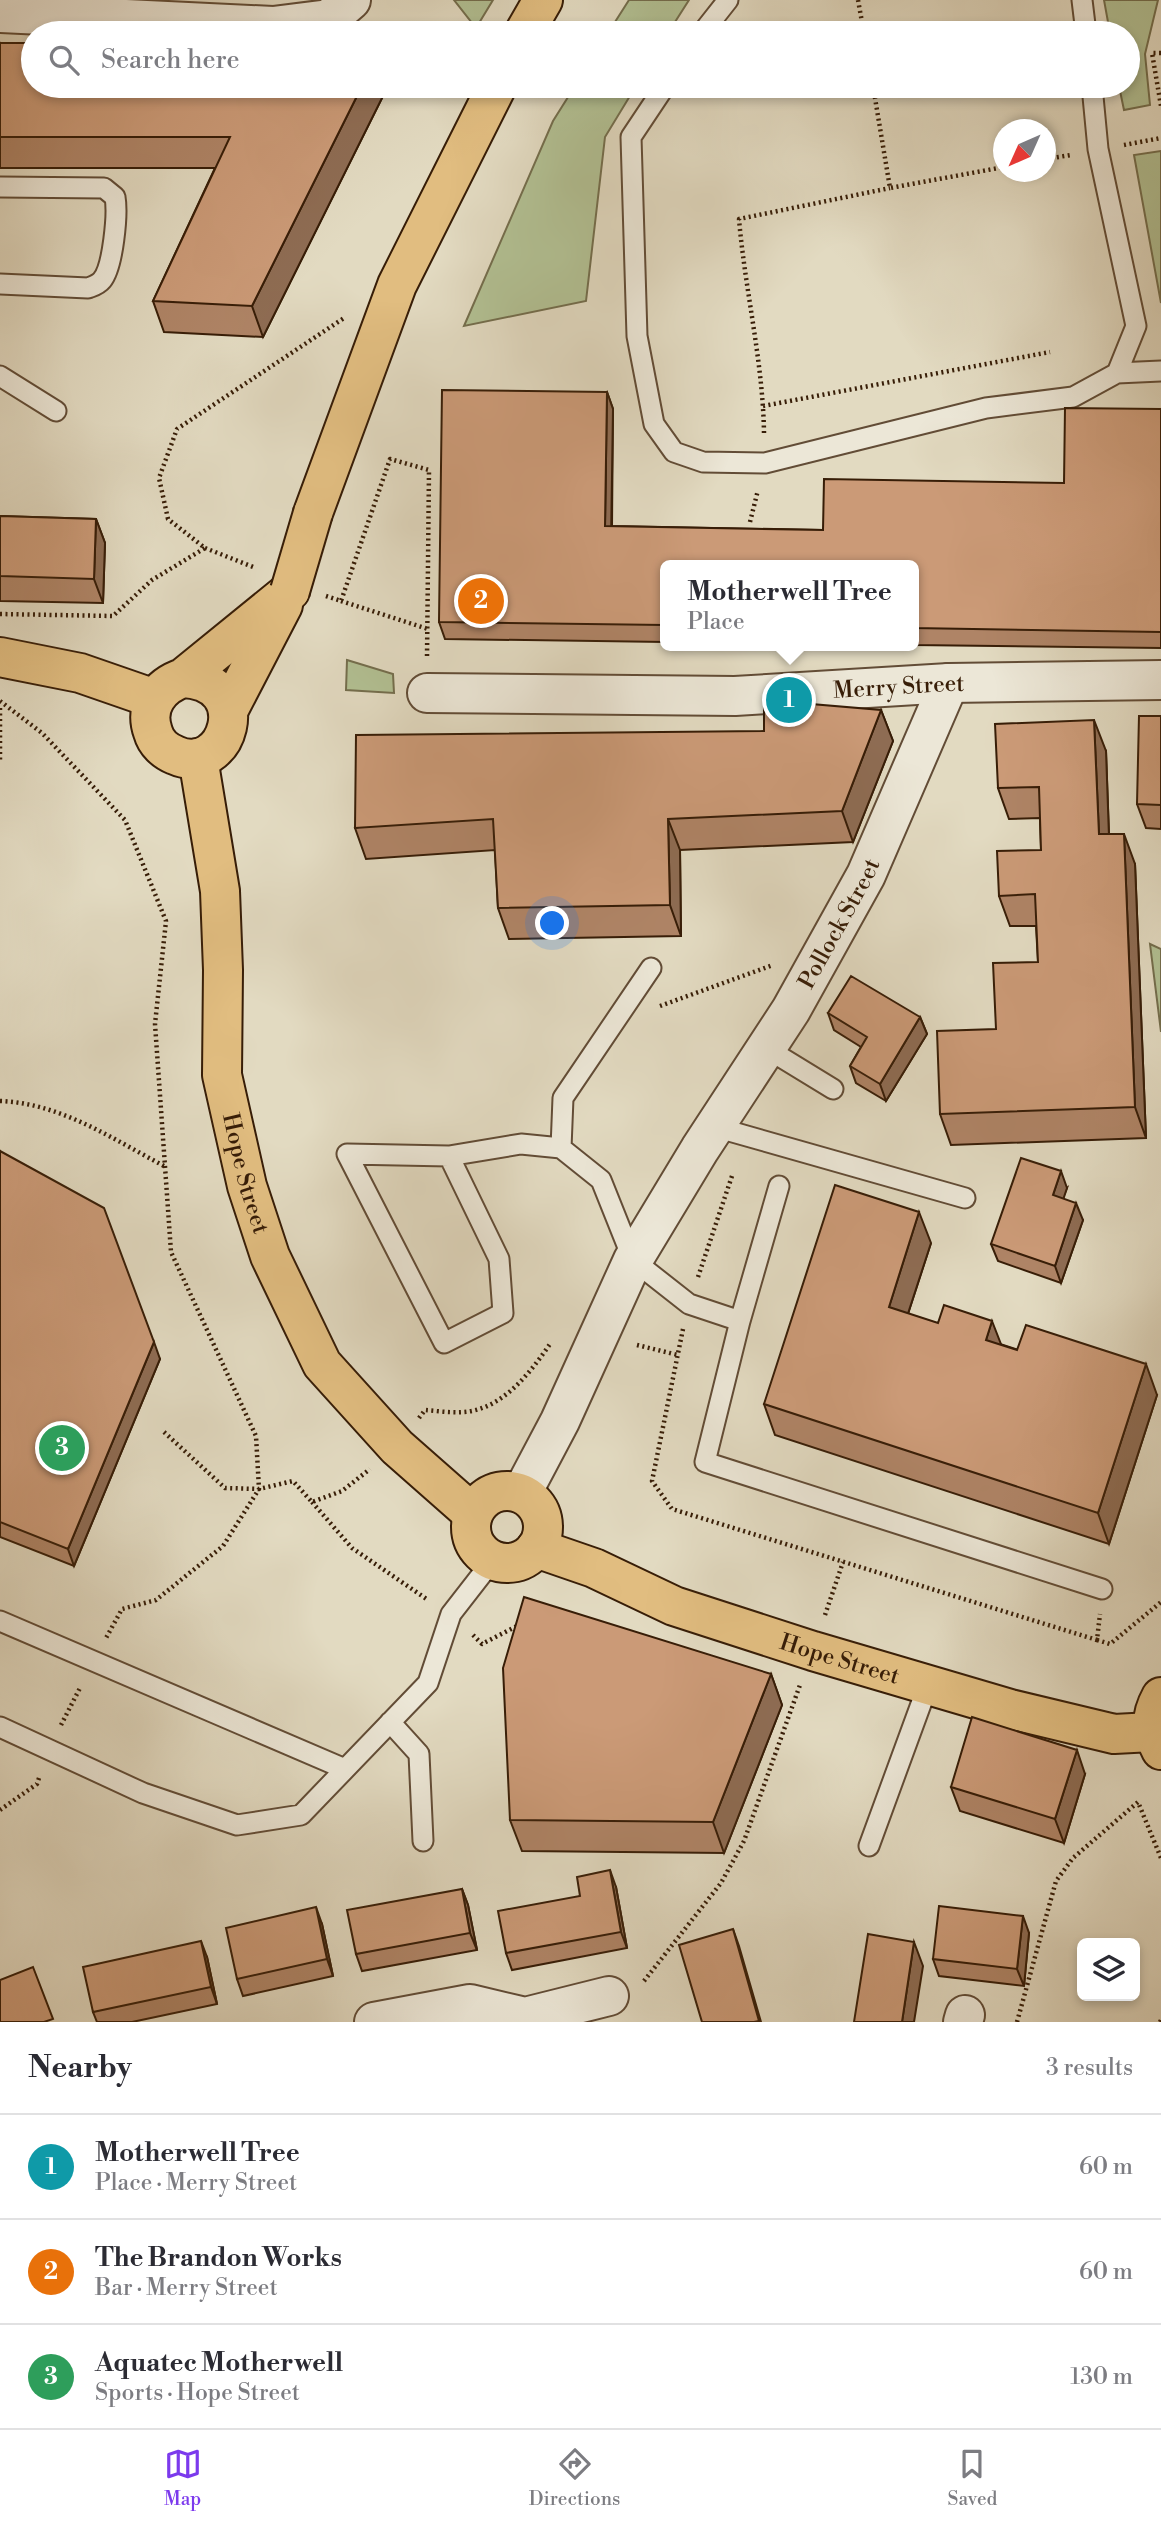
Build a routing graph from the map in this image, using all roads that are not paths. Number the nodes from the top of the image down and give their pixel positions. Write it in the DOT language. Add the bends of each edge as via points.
graph roads {
  1 [pos="351,0"];
  2 [pos="543,0"];
  3 [pos="727,0"];
  4 [pos="1082,0"];
  5 [pos="112,9"];
  6 [pos="0,13"];
  7 [pos="226,21"];
  8 [pos="313,21"];
  9 [pos="530,21"];
  10 [pos="711,21"];
  11 [pos="1085,21"];
  12 [pos="490,98"];
  13 [pos="657,98"];
  14 [pos="1093,98"];
  15 [pos="0,187"];
  16 [pos="0,284"];
  17 [pos="1161,371"];
  18 [pos="1117,373"];
  19 [pos="0,376"];
  20 [pos="56,411"];
  21 [pos="291,585"];
  22 [pos="0,657"];
  23 [pos="1161,680"];
  24 [pos="949,683"];
  25 [pos="169,688"];
  26 [pos="427,693"];
  27 [pos="229,709"];
  28 [pos="198,758"];
  29 [pos="651,968"];
  30 [pos="766,1048"];
  31 [pos="833,1089"];
  32 [pos="708,1138"];
  33 [pos="561,1148"];
  34 [pos="449,1156"];
  35 [pos="779,1186"];
  36 [pos="965,1198"];
  37 [pos="633,1260"];
  38 [pos="740,1321"];
  39 [pos="522,1493"];
  40 [pos="473,1514"];
  41 [pos="536,1548"];
  42 [pos="493,1560"];
  43 [pos="1102,1589"];
  44 [pos="0,1622"];
  45 [pos="928,1685"];
  46 [pos="390,1722"];
  47 [pos="1158,1726"];
  48 [pos="0,1727"];
  49 [pos="345,1769"];
  50 [pos="423,1840"];
  51 [pos="869,1846"];
  52 [pos="609,1996"];
  53 [pos="472,2013"];
  54 [pos="374,2022"];
  1 -- 8 [label="street" via="329,19"];
  2 -- 9 [label="main road"];
  3 -- 10 [label="lane"];
  4 -- 11 [label="lane"];
  5 -- 6 [label="street"];
  5 -- 7 [label="street"];
  12 -- 21 [label="main road, bridge" via="397,285"];
  13 -- 18 [label="lane" via="631,137 637,336 654,424 674,453 703,463 765,463 986,408 1073,397"];
  14 -- 18 [label="lane" via="1098,149 1136,326"];
  15 -- 16 [label="lane" via="104,188 115,197 117,209 107,273 100,284 88,288"];
  17 -- 18 [label="lane"];
  19 -- 20 [label="lane"];
  21 -- 25 [label="main road"];
  21 -- 27 [label="main road"];
  22 -- 25 [label="main road"];
  23 -- 24 [label="street, Merry Street"];
  24 -- 26 [label="street, Merry Street" via="736,696"];
  24 -- 30 [label="street, Pollock Street" via="866,875"];
  25 -- 27 [label="main road" via="211,684"];
  25 -- 28 [label="main road" via="150,723 160,745 183,759"];
  27 -- 28 [label="main road" via="223,741"];
  28 -- 40 [label="main road, Hope Street" via="220,891 222,1075 247,1186 270,1255 321,1364 397,1447"];
  29 -- 33 [label="lane" via="563,1098"];
  30 -- 31 [label="lane"];
  30 -- 32 [label="street, Pollock Street"];
  32 -- 36 [label="lane"];
  32 -- 37 [label="street, Pollock Street"];
  33 -- 34 [label="lane" via="522,1144"];
  33 -- 37 [label="lane" via="601,1180"];
  34 -- 34 [label="lane" via="499,1259 503,1313 444,1343 347,1154"];
  35 -- 38 [label="lane"];
  37 -- 38 [label="lane" via="689,1304"];
  37 -- 39 [label="street, Pollock Street"];
  38 -- 43 [label="lane" via="705,1462"];
  39 -- 40 [label="main road" via="508,1490 485,1497"];
  39 -- 41 [label="main road" via="542,1516"];
  40 -- 42 [label="main road" via="471,1535"];
  41 -- 42 [label="main road" via="511,1563"];
  41 -- 45 [label="main road, Hope Street" via="594,1567 804,1665"];
  42 -- 46 [label="lane" via="451,1614 428,1683"];
  44 -- 49 [label="lane"];
  45 -- 47 [label="main road, Hope Street" via="1114,1734"];
  45 -- 51 [label="lane"];
  46 -- 49 [label="lane"];
  46 -- 50 [label="lane" via="419,1755"];
  48 -- 49 [label="lane" via="144,1793 237,1825 301,1815"];
  52 -- 53 [label="street" via="525,2017"];
  53 -- 54 [label="street"];
}
